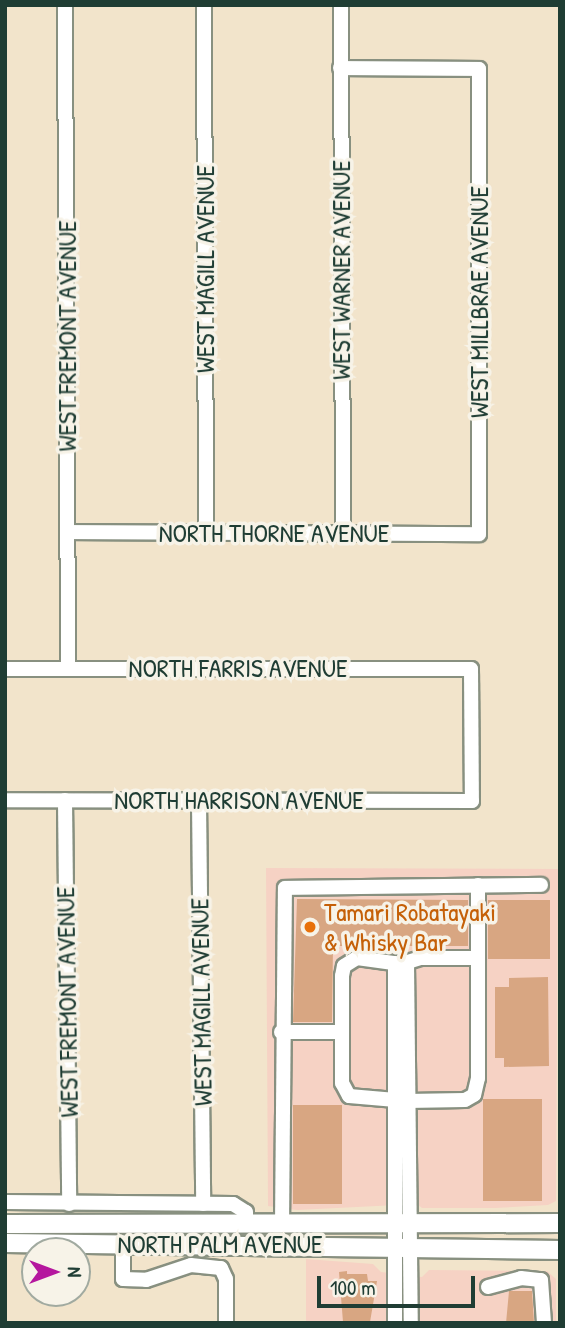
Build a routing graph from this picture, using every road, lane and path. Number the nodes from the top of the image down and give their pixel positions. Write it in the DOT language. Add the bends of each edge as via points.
graph roads {
  1 [pos="65,5"];
  2 [pos="204,5"];
  3 [pos="341,5"];
  4 [pos="340,68"];
  5 [pos="68,532"];
  6 [pos="206,533"];
  7 [pos="343,534"];
  8 [pos="479,534"];
  9 [pos="68,667"];
  10 [pos="5,668"];
  11 [pos="5,800"];
  12 [pos="65,800"];
  13 [pos="199,800"];
  14 [pos="472,800"];
  15 [pos="478,885"];
  16 [pos="541,886"];
  17 [pos="478,958"];
  18 [pos="401,963"];
  19 [pos="281,1032"];
  20 [pos="342,1032"];
  21 [pos="401,1101"];
  22 [pos="5,1202"];
  23 [pos="69,1204"];
  24 [pos="202,1204"];
  25 [pos="560,1223"];
  26 [pos="5,1224"];
  27 [pos="403,1224"];
  28 [pos="246,1225"];
  29 [pos="282,1225"];
  30 [pos="5,1243"];
  31 [pos="123,1243"];
  32 [pos="403,1248"];
  33 [pos="560,1250"];
  34 [pos="488,1287"];
  35 [pos="226,1323"];
  36 [pos="395,1323"];
  37 [pos="411,1323"];
  38 [pos="544,1323"];
  1 -- 5 [label="street, WEST FREMONT AVENUE"];
  2 -- 6 [label="street, WEST MAGILL AVENUE"];
  3 -- 4 [label="street, WEST WARNER AVENUE"];
  4 -- 7 [label="street, WEST WARNER AVENUE"];
  4 -- 8 [label="street, WEST MILLBRAE AVENUE" via="479,69"];
  5 -- 6 [label="street, NORTH THORNE AVENUE"];
  5 -- 9 [label="street, WEST FREMONT AVENUE"];
  6 -- 7 [label="street, NORTH THORNE AVENUE"];
  7 -- 8 [label="street, NORTH THORNE AVENUE"];
  9 -- 10 [label="street, NORTH FARRIS AVENUE"];
  9 -- 14 [label="street, NORTH FARRIS AVENUE" via="471,669"];
  11 -- 12 [label="street, NORTH HARRISON AVENUE"];
  12 -- 13 [label="street, NORTH HARRISON AVENUE"];
  12 -- 23 [label="street, WEST FREMONT AVENUE"];
  13 -- 14 [label="street, NORTH HARRISON AVENUE"];
  13 -- 24 [label="street, WEST MAGILL AVENUE"];
  15 -- 16 [label="street"];
  15 -- 17 [label="street"];
  15 -- 19 [label="street" via="285,888"];
  17 -- 18 [label="street" via="421,958"];
  17 -- 21 [label="street" via="476,1091 466,1100"];
  18 -- 20 [label="street" via="357,958 344,966"];
  18 -- 21 [label="street"];
  19 -- 20 [label="street"];
  19 -- 29 [label="street"];
  20 -- 21 [label="street" via="342,1083 349,1096"];
  21 -- 27 [label="street"];
  22 -- 23 [label="street"];
  23 -- 24 [label="street"];
  24 -- 28 [label="street" via="239,1206 246,1212"];
  25 -- 27 [label="main road, NORTH PALM AVENUE"];
  26 -- 28 [label="main road, NORTH PALM AVENUE"];
  27 -- 29 [label="main road, NORTH PALM AVENUE"];
  27 -- 32 [label="street"];
  28 -- 29 [label="main road, NORTH PALM AVENUE"];
  29 -- 31 [label="main road" via="269,1234 184,1234"];
  30 -- 31 [label="main road, NORTH PALM AVENUE"];
  31 -- 32 [label="main road, NORTH PALM AVENUE"];
  31 -- 35 [label="street" via="123,1279 146,1280 191,1265 221,1268 226,1279"];
  32 -- 33 [label="main road, NORTH PALM AVENUE"];
  32 -- 36 [label="street"];
  32 -- 37 [label="street"];
  34 -- 38 [label="street" via="521,1278 541,1280"];
}
